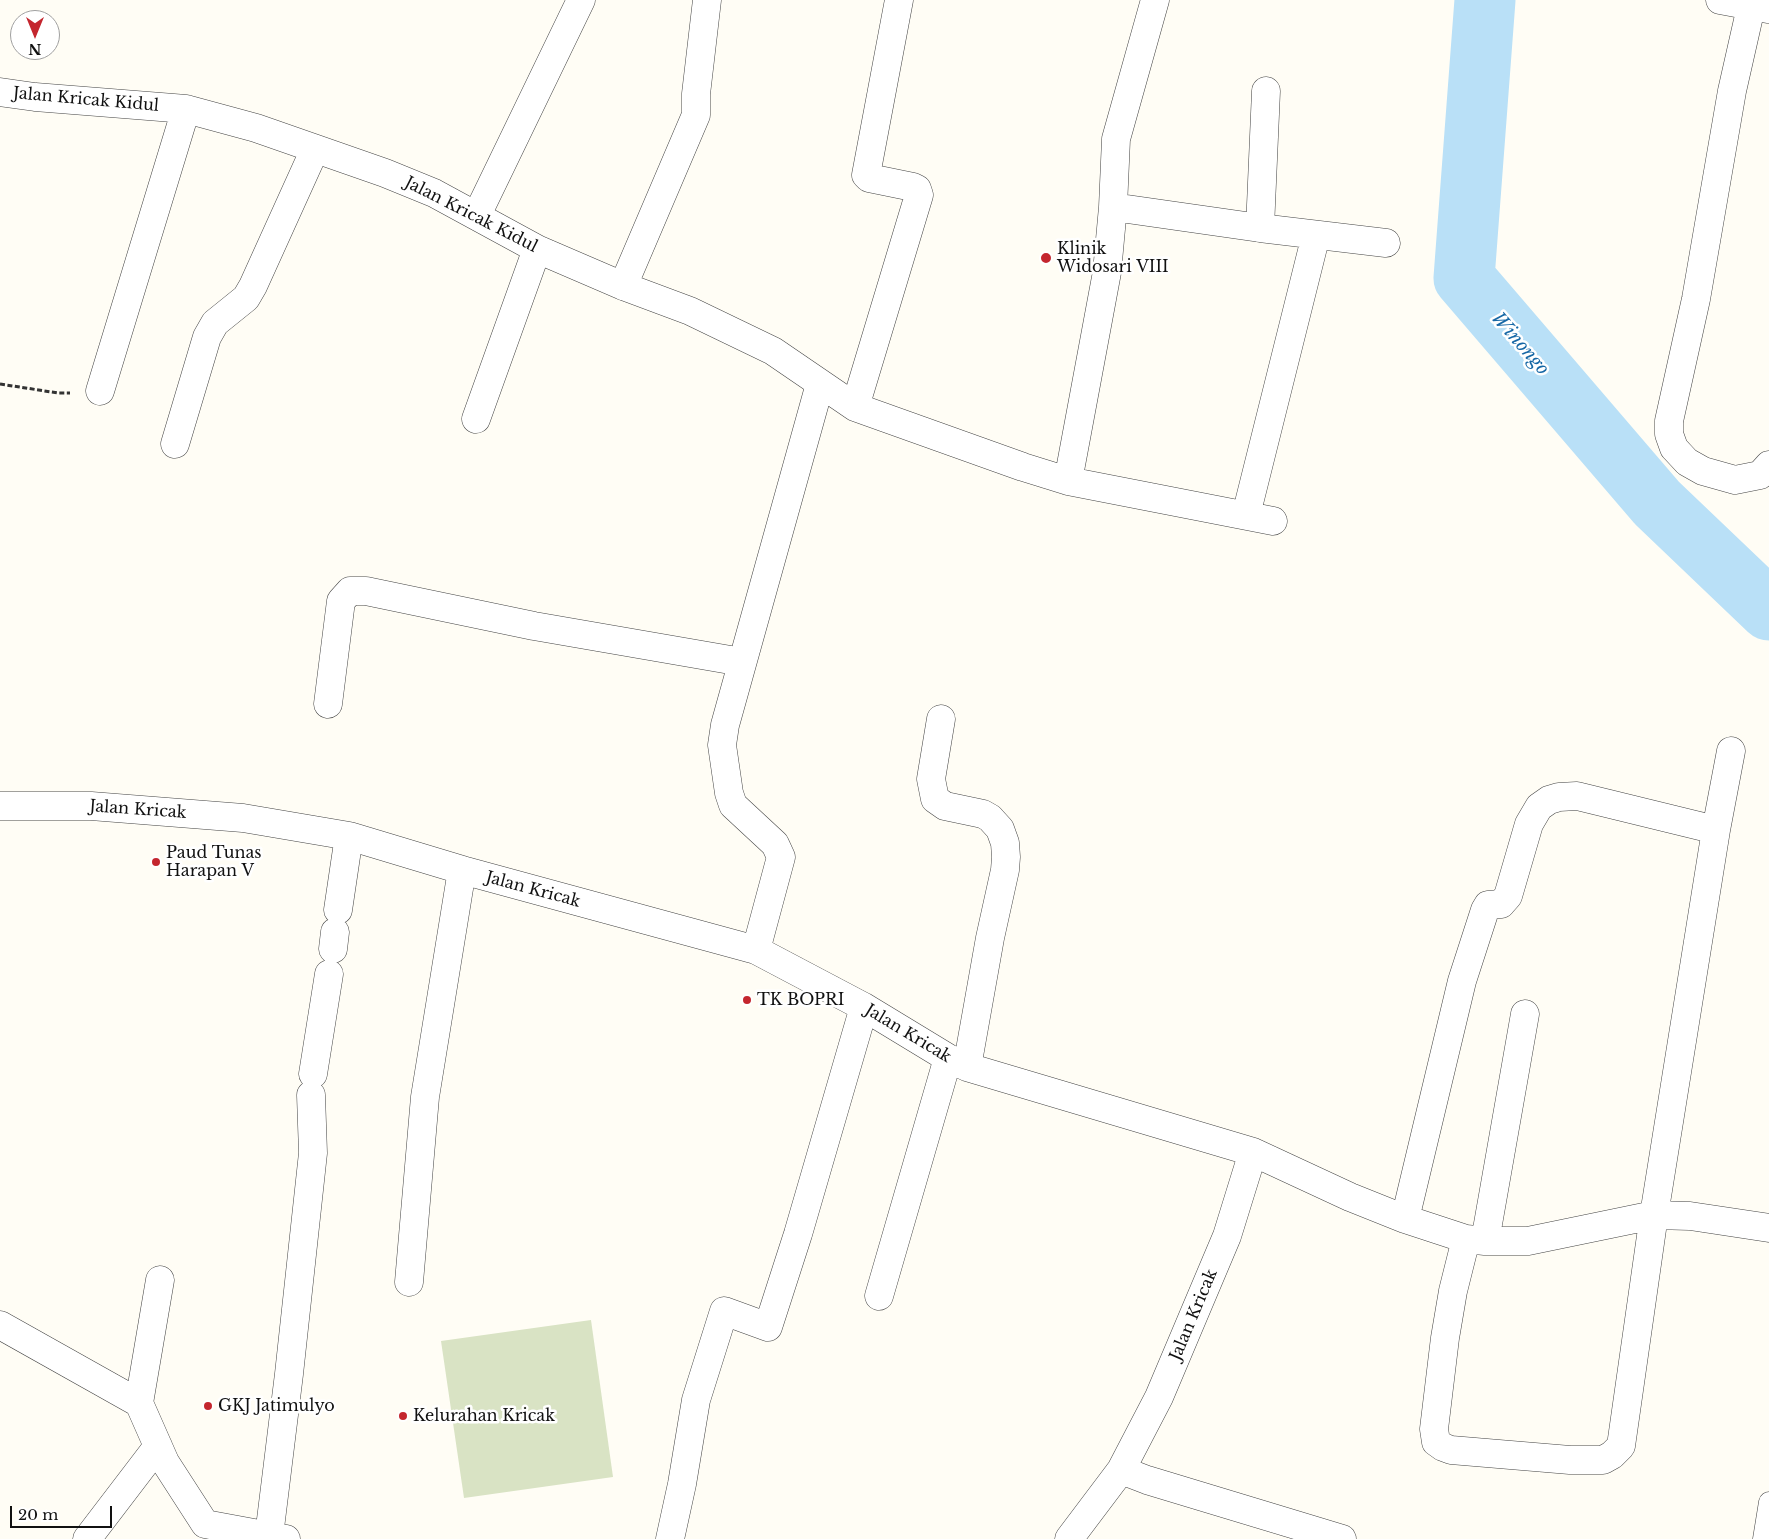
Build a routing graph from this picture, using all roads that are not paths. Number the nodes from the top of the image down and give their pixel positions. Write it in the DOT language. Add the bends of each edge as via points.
graph roads {
  1 [pos="581,0"];
  2 [pos="708,0"];
  3 [pos="900,0"];
  4 [pos="1155,0"];
  5 [pos="1720,0"];
  6 [pos="1760,8"];
  7 [pos="1266,91"];
  8 [pos="0,92"];
  9 [pos="186,109"];
  10 [pos="314,150"];
  11 [pos="1113,207"];
  12 [pos="477,215"];
  13 [pos="1260,228"];
  14 [pos="1316,235"];
  15 [pos="1386,243"];
  16 [pos="537,250"];
  17 [pos="623,286"];
  18 [pos="820,384"];
  19 [pos="100,392"];
  20 [pos="855,407"];
  21 [pos="476,419"];
  22 [pos="175,444"];
  23 [pos="1769,465"];
  24 [pos="1068,481"];
  25 [pos="1246,515"];
  26 [pos="1273,521"];
  27 [pos="742,662"];
  28 [pos="328,704"];
  29 [pos="941,719"];
  30 [pos="1731,751"];
  31 [pos="0,806"];
  32 [pos="1716,830"];
  33 [pos="348,836"];
  34 [pos="462,870"];
  35 [pos="756,950"];
  36 [pos="864,1007"];
  37 [pos="1525,1014"];
  38 [pos="957,1063"];
  39 [pos="1253,1152"];
  40 [pos="1654,1215"];
  41 [pos="1405,1219"];
  42 [pos="1769,1228"];
  43 [pos="1475,1240"];
  44 [pos="160,1280"];
  45 [pos="409,1282"];
  46 [pos="879,1296"];
  47 [pos="0,1325"];
  48 [pos="139,1403"];
  49 [pos="158,1446"];
  50 [pos="1121,1470"];
  51 [pos="1769,1502"];
  52 [pos="203,1532"];
  53 [pos="277,1537"];
  54 [pos="87,1539"];
  55 [pos="670,1539"];
  56 [pos="1069,1539"];
  57 [pos="1342,1539"];
  58 [pos="1763,1539"];
  1 -- 12 [label="street"];
  2 -- 17 [label="street" via="696,115"];
  3 -- 20 [label="street" via="866,175 913,187 919,196"];
  4 -- 11 [label="street" via="1116,139"];
  5 -- 6 [label="street"];
  6 -- 23 [label="street" via="1732,91 1669,434 1674,448 1687,462 1703,471 1735,480 1760,475"];
  7 -- 13 [label="street"];
  8 -- 9 [label="street, Jalan Kricak Kidul"];
  9 -- 10 [label="street, Jalan Kricak Kidul" via="256,128"];
  9 -- 19 [label="street"];
  10 -- 12 [label="street, Jalan Kricak Kidul" via="385,173"];
  10 -- 22 [label="street" via="253,286 246,298 215,323 208,337"];
  11 -- 13 [label="street"];
  11 -- 24 [label="street" via="1107,272"];
  12 -- 16 [label="street, Jalan Kricak Kidul"];
  13 -- 14 [label="street"];
  14 -- 15 [label="street"];
  14 -- 25 [label="street"];
  16 -- 17 [label="street, Jalan Kricak Kidul"];
  16 -- 21 [label="street"];
  17 -- 18 [label="street, Jalan Kricak Kidul" via="690,311 774,351"];
  18 -- 20 [label="street, Jalan Kricak Kidul"];
  18 -- 27 [label="street"];
  20 -- 24 [label="street, Jalan Kricak Kidul"];
  24 -- 25 [label="street, Jalan Kricak Kidul"];
  25 -- 26 [label="street, Jalan Kricak Kidul"];
  27 -- 28 [label="street" via="534,626 366,591 350,591 341,600"];
  27 -- 35 [label="street" via="722,745 729,793 733,805 775,844 781,857"];
  29 -- 38 [label="street" via="931,780 936,799 945,806 990,818 1000,829 1006,857 990,938"];
  30 -- 32 [label="street"];
  31 -- 33 [label="street, Jalan Kricak" via="91,806 243,818"];
  32 -- 40 [label="street"];
  32 -- 41 [label="street" via="1577,796 1554,798 1540,807 1529,824 1508,896 1501,904 1488,905 1484,910 1462,981"];
  33 -- 34 [label="street, Jalan Kricak"];
  33 -- 53 [label="street" via="312,1085 313,1153 290,1365"];
  34 -- 35 [label="street, Jalan Kricak"];
  34 -- 45 [label="street" via="425,1097"];
  35 -- 36 [label="street, Jalan Kricak"];
  36 -- 38 [label="street, Jalan Kricak"];
  36 -- 55 [label="street" via="768,1327 724,1311 696,1400"];
  37 -- 43 [label="street"];
  38 -- 39 [label="street, Jalan Kricak"];
  38 -- 46 [label="street"];
  39 -- 41 [label="street"];
  39 -- 50 [label="street, Jalan Kricak" via="1224,1245 1159,1397"];
  40 -- 42 [label="street" via="1690,1216"];
  40 -- 43 [label="street" via="1528,1241"];
  40 -- 43 [label="street" via="1621,1446 1603,1460 1450,1450 1436,1442 1434,1429 1453,1291"];
  41 -- 43 [label="street"];
  44 -- 48 [label="street"];
  47 -- 48 [label="street"];
  48 -- 49 [label="street"];
  49 -- 52 [label="street"];
  49 -- 54 [label="street"];
  50 -- 56 [label="street, Jalan Kricak"];
  50 -- 57 [label="street"];
  51 -- 58 [label="lane"];
  52 -- 53 [label="street"];
}
